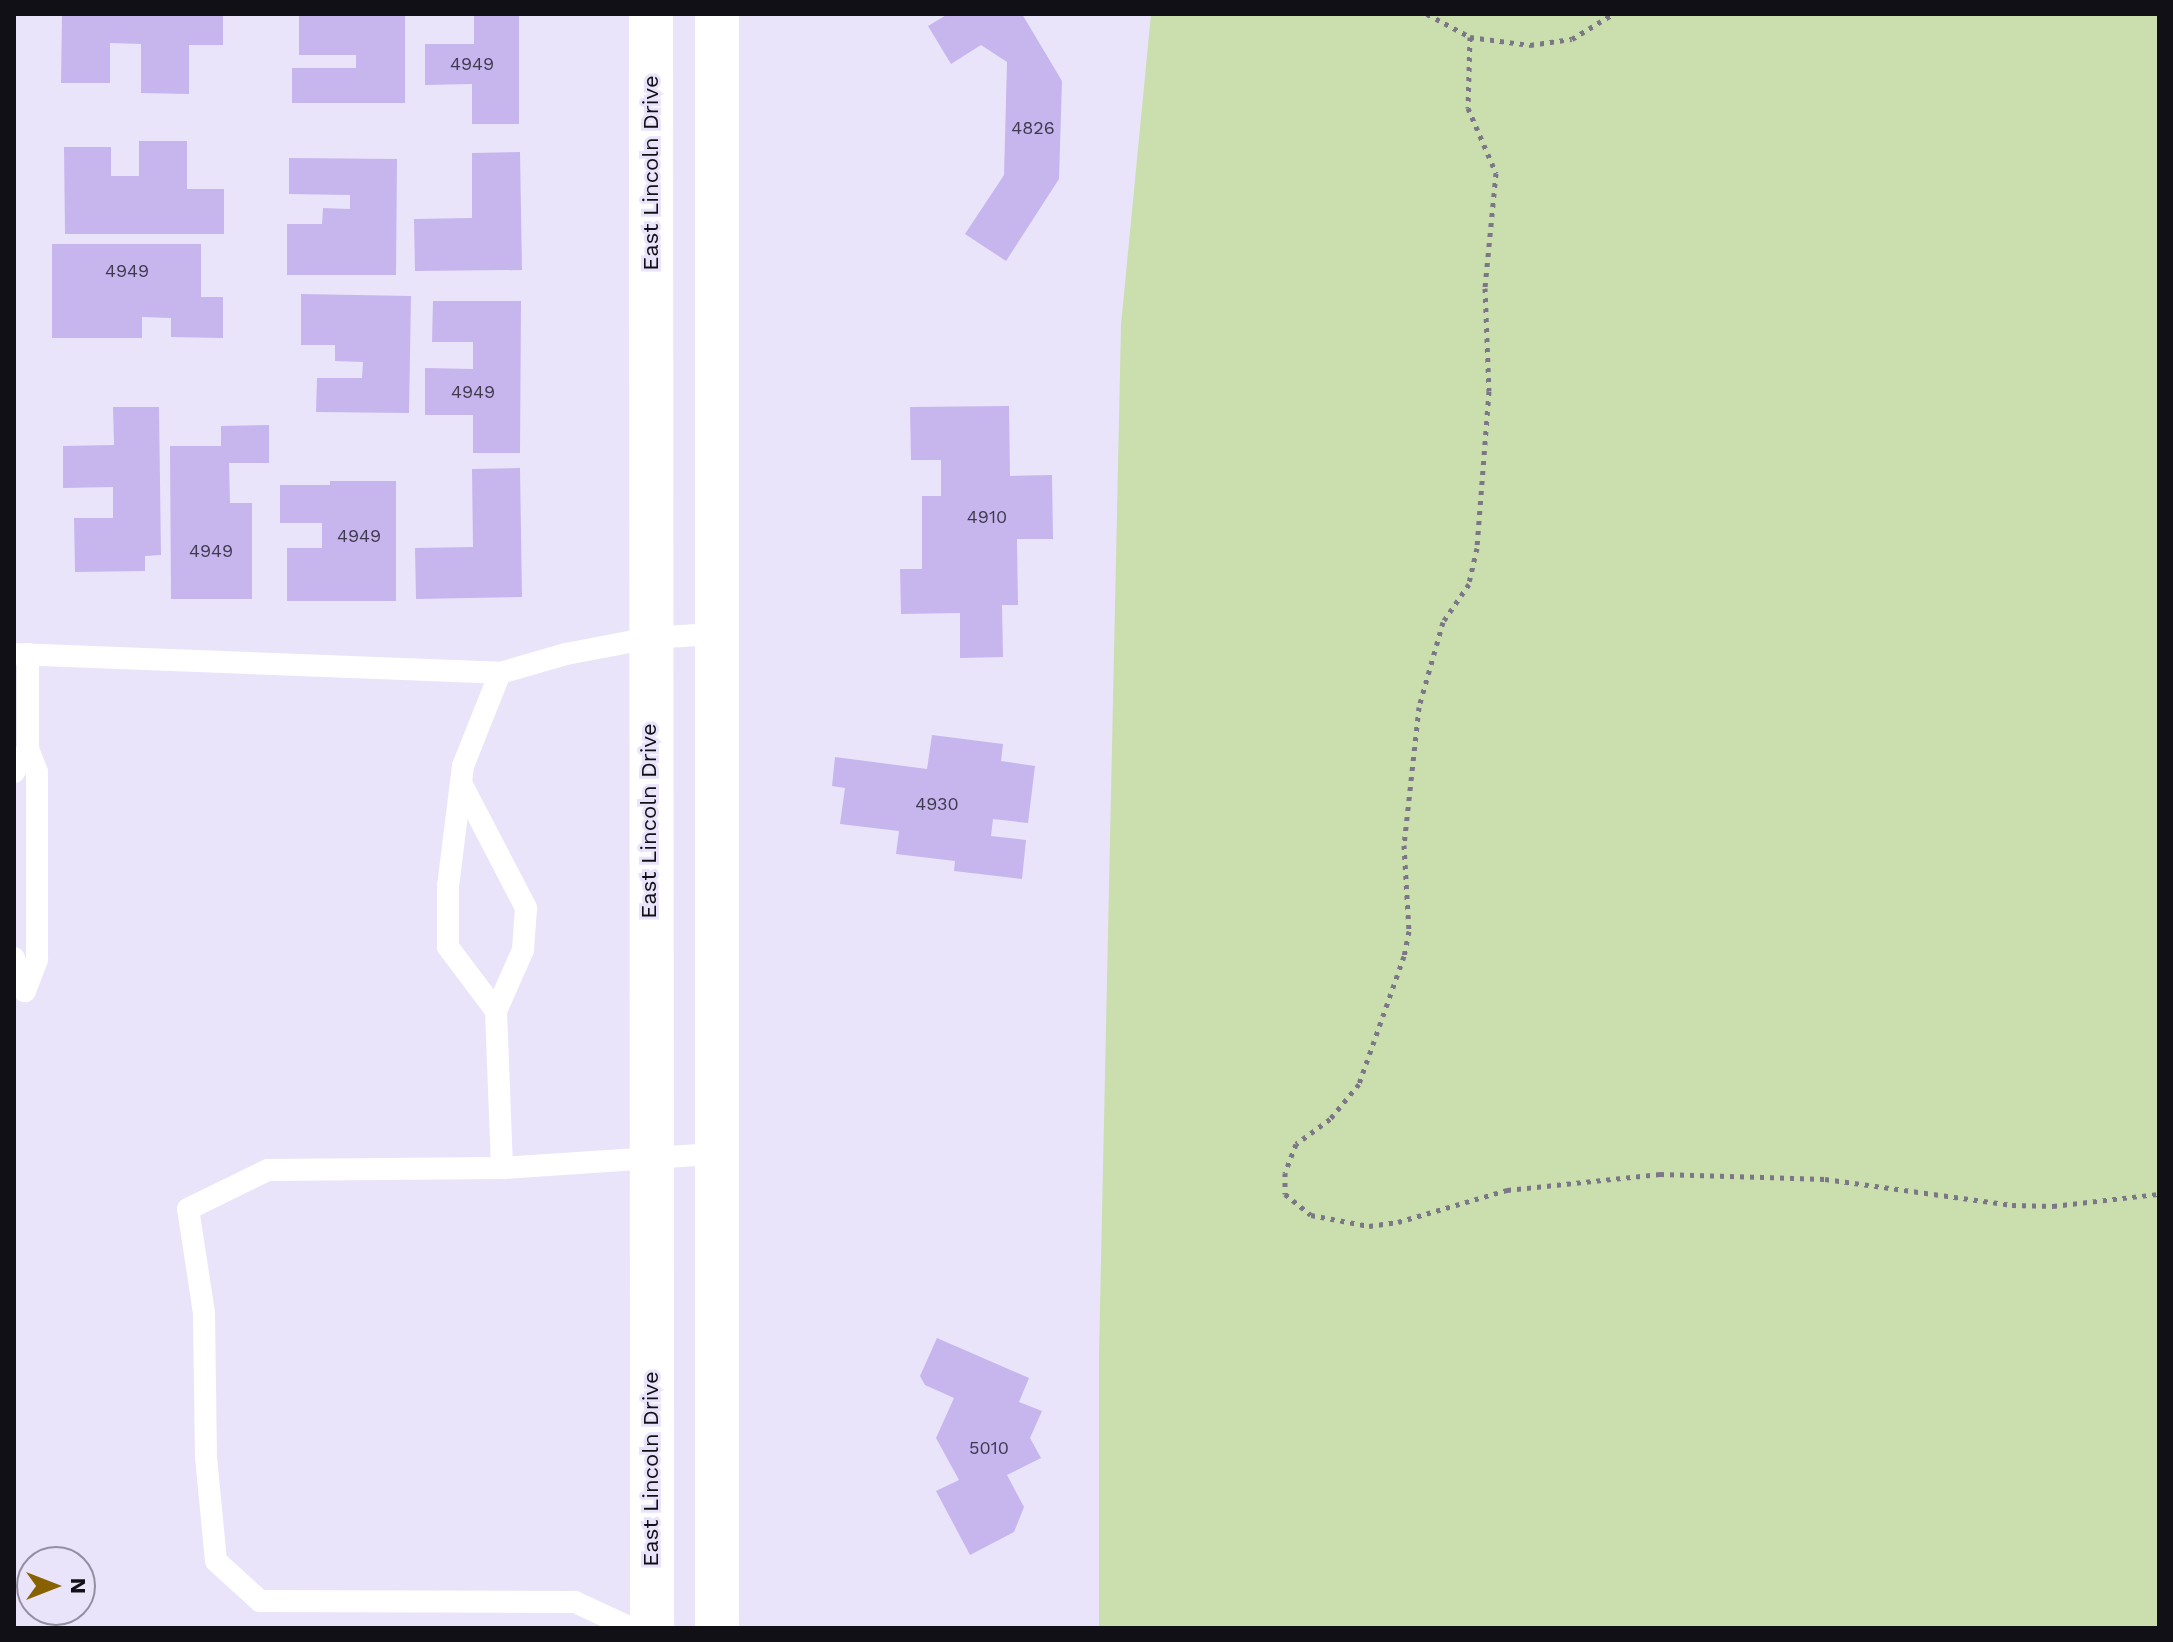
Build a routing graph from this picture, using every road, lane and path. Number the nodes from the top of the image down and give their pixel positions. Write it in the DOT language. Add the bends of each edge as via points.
graph roads {
  1 [pos="651,14"];
  2 [pos="717,14"];
  3 [pos="1427,14"];
  4 [pos="1613,14"];
  5 [pos="1470,37"];
  6 [pos="713,634"];
  7 [pos="650,638"];
  8 [pos="21,654"];
  9 [pos="500,673"];
  10 [pos="28,749"];
  11 [pos="14,772"];
  12 [pos="461,783"];
  13 [pos="14,958"];
  14 [pos="19,995"];
  15 [pos="496,1011"];
  16 [pos="715,1154"];
  17 [pos="649,1157"];
  18 [pos="502,1168"];
  19 [pos="2159,1194"];
  20 [pos="631,1628"];
  21 [pos="652,1628"];
  22 [pos="717,1628"];
  1 -- 7 [label="main road, East Lincoln Drive"];
  2 -- 6 [label="main road"];
  3 -- 5 [label="path"];
  4 -- 5 [label="path" via="1572,39 1530,45"];
  5 -- 19 [label="path" via="1468,108 1496,173 1485,288 1489,391 1477,548 1469,584 1443,622 1419,707 1404,845 1409,931 1404,956 1359,1084 1330,1119 1296,1144 1285,1173 1285,1194 1311,1215 1369,1226 1507,1190 1660,1174 1840,1180 2012,1205 2053,1206"];
  6 -- 7 [label="lane"];
  6 -- 16 [label="main road"];
  7 -- 9 [label="lane"];
  7 -- 17 [label="main road, East Lincoln Drive"];
  8 -- 9 [label="lane"];
  8 -- 10 [label="lane"];
  9 -- 12 [label="lane"];
  10 -- 11 [label="lane"];
  10 -- 14 [label="lane" via="37,772 37,959"];
  12 -- 15 [label="lane" via="448,886 448,947"];
  12 -- 15 [label="lane" via="526,908 523,950"];
  13 -- 14 [label="lane"];
  15 -- 18 [label="lane"];
  16 -- 17 [label="lane"];
  16 -- 22 [label="main road"];
  17 -- 18 [label="lane"];
  17 -- 21 [label="main road, East Lincoln Drive"];
  18 -- 20 [label="lane" via="268,1170 188,1209 204,1313 206,1458 216,1561 260,1601 575,1602"];
}
